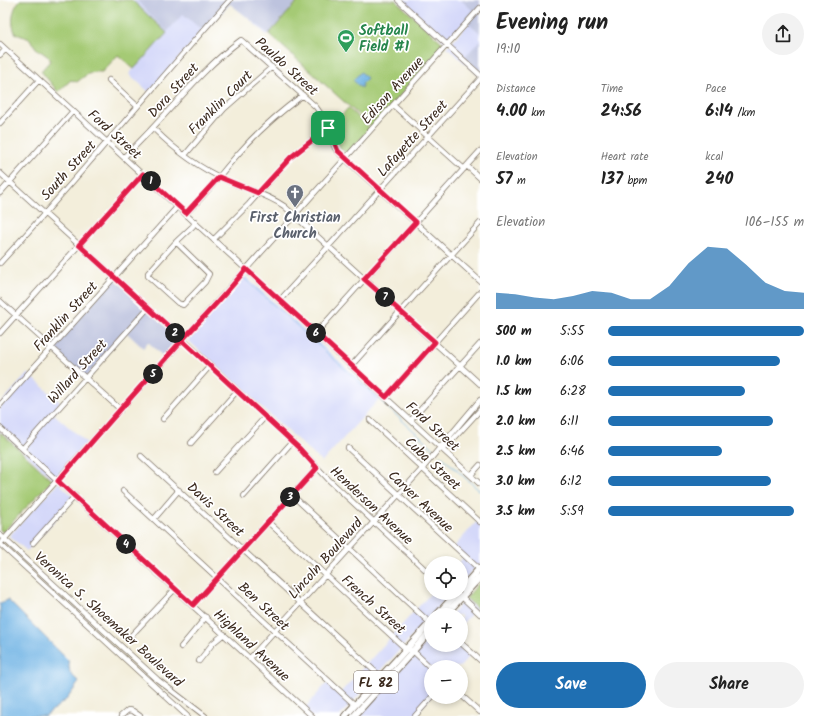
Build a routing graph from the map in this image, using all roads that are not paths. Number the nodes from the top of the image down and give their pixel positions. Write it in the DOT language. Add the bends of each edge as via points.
graph roads {
  1 [pos="230,0"];
  2 [pos="398,0"];
  3 [pos="480,8"];
  4 [pos="241,40"];
  5 [pos="0,44"];
  6 [pos="447,45"];
  7 [pos="5,50"];
  8 [pos="0,55"];
  9 [pos="272,67"];
  10 [pos="480,75"];
  11 [pos="480,79"];
  12 [pos="39,80"];
  13 [pos="109,80"];
  14 [pos="303,95"];
  15 [pos="393,105"];
  16 [pos="137,106"];
  17 [pos="73,111"];
  18 [pos="0,123"];
  19 [pos="328,128"];
  20 [pos="154,129"];
  21 [pos="428,136"];
  22 [pos="108,142"];
  23 [pos="480,151"];
  24 [pos="184,155"];
  25 [pos="124,157"];
  26 [pos="346,158"];
  27 [pos="465,167"];
  28 [pos="0,173"];
  29 [pos="143,174"];
  30 [pos="219,177"];
  31 [pos="480,178"];
  32 [pos="10,182"];
  33 [pos="380,190"];
  34 [pos="0,193"];
  35 [pos="258,193"];
  36 [pos="178,206"];
  37 [pos="45,213"];
  38 [pos="186,213"];
  39 [pos="294,215"];
  40 [pos="195,221"];
  41 [pos="416,222"];
  42 [pos="480,223"];
  43 [pos="214,239"];
  44 [pos="176,242"];
  45 [pos="79,245"];
  46 [pos="329,246"];
  47 [pos="451,254"];
  48 [pos="0,263"];
  49 [pos="246,269"];
  50 [pos="114,277"];
  51 [pos="364,279"];
  52 [pos="480,281"];
  53 [pos="480,292"];
  54 [pos="280,300"];
  55 [pos="0,301"];
  56 [pos="148,308"];
  57 [pos="400,311"];
  58 [pos="16,315"];
  59 [pos="316,333"];
  60 [pos="0,334"];
  61 [pos="183,340"];
  62 [pos="435,342"];
  63 [pos="480,344"];
  64 [pos="51,347"];
  65 [pos="210,366"];
  66 [pos="351,366"];
  67 [pos="460,366"];
  68 [pos="85,378"];
  69 [pos="480,384"];
  70 [pos="237,391"];
  71 [pos="386,397"];
  72 [pos="480,400"];
  73 [pos="0,405"];
  74 [pos="120,410"];
  75 [pos="480,410"];
  76 [pos="266,417"];
  77 [pos="163,419"];
  78 [pos="370,420"];
  79 [pos="411,420"];
  80 [pos="0,428"];
  81 [pos="292,442"];
  82 [pos="191,443"];
  83 [pos="23,448"];
  84 [pos="348,448"];
  85 [pos="441,448"];
  86 [pos="142,456"];
  87 [pos="480,464"];
  88 [pos="317,468"];
  89 [pos="422,469"];
  90 [pos="215,472"];
  91 [pos="471,475"];
  92 [pos="58,481"];
  93 [pos="480,484"];
  94 [pos="179,490"];
  95 [pos="123,491"];
  96 [pos="292,495"];
  97 [pos="398,495"];
  98 [pos="75,496"];
  99 [pos="244,496"];
  100 [pos="154,519"];
  101 [pos="268,522"];
  102 [pos="374,522"];
  103 [pos="480,522"];
  104 [pos="0,535"];
  105 [pos="4,539"];
  106 [pos="33,543"];
  107 [pos="0,544"];
  108 [pos="350,548"];
  109 [pos="244,550"];
  110 [pos="424,568"];
  111 [pos="479,568"];
  112 [pos="325,575"];
  113 [pos="480,577"];
  114 [pos="218,579"];
  115 [pos="468,581"];
  116 [pos="468,586"];
  117 [pos="175,589"];
  118 [pos="451,600"];
  119 [pos="464,600"];
  120 [pos="300,602"];
  121 [pos="193,605"];
  122 [pos="444,608"];
  123 [pos="480,614"];
  124 [pos="424,616"];
  125 [pos="206,617"];
  126 [pos="274,630"];
  127 [pos="424,631"];
  128 [pos="224,634"];
  129 [pos="424,636"];
  130 [pos="128,639"];
  131 [pos="417,641"];
  132 [pos="181,647"];
  133 [pos="468,649"];
  134 [pos="409,650"];
  135 [pos="250,658"];
  136 [pos="480,660"];
  137 [pos="199,661"];
  138 [pos="424,662"];
  139 [pos="381,677"];
  140 [pos="468,701"];
  141 [pos="426,704"];
  142 [pos="355,705"];
  143 [pos="480,712"];
  144 [pos="120,716"];
  145 [pos="140,716"];
  146 [pos="187,716"];
  147 [pos="205,716"];
  148 [pos="312,716"];
  149 [pos="345,716"];
  150 [pos="354,716"];
  151 [pos="415,716"];
  152 [pos="478,716"];
  1 -- 16 [label="street, South Street"];
  2 -- 6 [label="street"];
  3 -- 6 [label="street, Edison Avenue"];
  4 -- 9 [label="street, Pauldo Street"];
  4 -- 20 [label="street, Dora Street" via="194,81"];
  5 -- 7 [label="street, Ford Street"];
  6 -- 10 [label="street"];
  6 -- 15 [label="street, Edison Avenue"];
  7 -- 8 [label="street"];
  7 -- 12 [label="street, Ford Street"];
  9 -- 14 [label="street, Pauldo Street"];
  9 -- 24 [label="street, Franklin Court" via="224,109"];
  11 -- 21 [label="street, Lafayette Street"];
  12 -- 17 [label="street, Ford Street"];
  12 -- 18 [label="street"];
  13 -- 16 [label="street"];
  14 -- 19 [label="street, Pauldo Street" via="316,107"];
  14 -- 30 [label="street" via="262,129"];
  15 -- 21 [label="street"];
  15 -- 26 [label="street, Edison Avenue"];
  16 -- 22 [label="street, South Street"];
  17 -- 22 [label="street, Ford Street"];
  17 -- 32 [label="street"];
  19 -- 26 [label="street, Pauldo Street" via="335,148"];
  19 -- 35 [label="street" via="291,157"];
  20 -- 24 [label="street"];
  20 -- 25 [label="street, Dora Street"];
  21 -- 27 [label="street"];
  21 -- 33 [label="street, Lafayette Street"];
  22 -- 25 [label="street, Ford Street"];
  22 -- 37 [label="street, South Street"];
  23 -- 27 [label="street"];
  24 -- 30 [label="street"];
  25 -- 29 [label="street, Ford Street"];
  26 -- 33 [label="street, Pauldo Street"];
  26 -- 39 [label="street, Edison Avenue"];
  27 -- 31 [label="street"];
  27 -- 41 [label="street"];
  28 -- 32 [label="street, Henderson Avenue"];
  29 -- 36 [label="street, Ford Street"];
  29 -- 45 [label="street"];
  30 -- 35 [label="street"];
  30 -- 38 [label="street"];
  32 -- 34 [label="street"];
  32 -- 37 [label="street, Henderson Avenue"];
  33 -- 41 [label="street, Pauldo Street"];
  33 -- 46 [label="street, Lafayette Street"];
  35 -- 39 [label="street" via="275,200"];
  35 -- 43 [label="street"];
  36 -- 38 [label="street, Ford Street"];
  36 -- 50 [label="street, Franklin Street"];
  37 -- 45 [label="street, Henderson Avenue"];
  37 -- 48 [label="street, South Street"];
  38 -- 40 [label="street, Ford Street"];
  39 -- 46 [label="street"];
  39 -- 49 [label="street, Edison Avenue"];
  40 -- 43 [label="street, Ford Street"];
  40 -- 44 [label="street"];
  41 -- 47 [label="street, Pauldo Street"];
  41 -- 51 [label="street"];
  42 -- 47 [label="street"];
  43 -- 49 [label="street, Ford Street"];
  44 -- 44 [label="street" via="148,276 183,305 205,282 209,274"];
  45 -- 50 [label="street, Henderson Avenue"];
  45 -- 58 [label="street"];
  46 -- 51 [label="street"];
  46 -- 54 [label="street, Lafayette Street"];
  47 -- 52 [label="street, Pauldo Street"];
  47 -- 57 [label="street"];
  49 -- 54 [label="street, Ford Street"];
  49 -- 61 [label="street, Edison Avenue"];
  50 -- 56 [label="street, Henderson Avenue"];
  50 -- 64 [label="street, Franklin Street"];
  51 -- 57 [label="street"];
  51 -- 59 [label="street"];
  53 -- 62 [label="street"];
  54 -- 59 [label="street, Ford Street"];
  55 -- 58 [label="street"];
  56 -- 61 [label="street, Henderson Avenue"];
  56 -- 68 [label="street, Willard Street"];
  57 -- 62 [label="street"];
  57 -- 66 [label="street"];
  58 -- 60 [label="street"];
  58 -- 64 [label="street"];
  59 -- 66 [label="street, Ford Street"];
  61 -- 65 [label="street, Henderson Avenue"];
  61 -- 74 [label="street, Edison Avenue"];
  62 -- 67 [label="street"];
  62 -- 71 [label="street"];
  63 -- 67 [label="street"];
  64 -- 68 [label="street"];
  64 -- 73 [label="street, Franklin Street"];
  65 -- 70 [label="street, Henderson Avenue"];
  65 -- 77 [label="street"];
  66 -- 71 [label="street, Ford Street"];
  67 -- 69 [label="street"];
  67 -- 79 [label="street"];
  68 -- 74 [label="street"];
  68 -- 83 [label="street, Willard Street"];
  70 -- 76 [label="street, Henderson Avenue"];
  70 -- 82 [label="street"];
  71 -- 79 [label="street, Ford Street"];
  72 -- 85 [label="street, Lincoln Boulevard"];
  74 -- 92 [label="street, Edison Avenue"];
  75 -- 85 [label="street, Lincoln Boulevard" via="448,445"];
  76 -- 81 [label="street, Henderson Avenue"];
  76 -- 90 [label="street"];
  78 -- 89 [label="street, Cuba Street"];
  79 -- 85 [label="street, Ford Street"];
  80 -- 83 [label="street, Highland Avenue"];
  81 -- 88 [label="street, Henderson Avenue"];
  81 -- 99 [label="street"];
  83 -- 92 [label="street, Highland Avenue"];
  84 -- 97 [label="street, Carver Avenue"];
  85 -- 89 [label="street, Lincoln Boulevard"];
  85 -- 91 [label="street, Ford Street"];
  86 -- 94 [label="street, Davis Street"];
  87 -- 91 [label="street"];
  88 -- 96 [label="street"];
  88 -- 102 [label="street, Henderson Avenue"];
  89 -- 97 [label="street, Lincoln Boulevard"];
  89 -- 103 [label="street, Cuba Street"];
  91 -- 93 [label="street, Ford Street"];
  92 -- 98 [label="street, Highland Avenue"];
  92 -- 105 [label="street, Edison Avenue"];
  94 -- 100 [label="street"];
  94 -- 109 [label="street, Davis Street"];
  95 -- 100 [label="street, Ben Street"];
  96 -- 101 [label="street"];
  96 -- 108 [label="street"];
  97 -- 102 [label="street, Lincoln Boulevard"];
  97 -- 111 [label="street, Carver Avenue"];
  98 -- 106 [label="street"];
  98 -- 117 [label="street, Highland Avenue"];
  100 -- 114 [label="street, Ben Street"];
  101 -- 109 [label="street"];
  101 -- 112 [label="street, French Street"];
  102 -- 108 [label="street, Lincoln Boulevard"];
  102 -- 110 [label="street, Henderson Avenue"];
  104 -- 105 [label="street, Veronica S. Shoemaker Boulevard"];
  105 -- 107 [label="street, Edison Avenue"];
  105 -- 147 [label="street, Veronica S. Shoemaker Boulevard" via="158,680"];
  107 -- 146 [label="street, Veronica S. Shoemaker Boulevard"];
  108 -- 112 [label="street, Lincoln Boulevard"];
  108 -- 124 [label="street"];
  109 -- 114 [label="street"];
  109 -- 120 [label="street, Davis Street"];
  111 -- 115 [label="main road"];
  112 -- 120 [label="street, Lincoln Boulevard"];
  112 -- 134 [label="street, French Street"];
  113 -- 116 [label="main road"];
  114 -- 121 [label="street"];
  114 -- 126 [label="street, Ben Street"];
  117 -- 121 [label="street, Highland Avenue"];
  117 -- 130 [label="street"];
  118 -- 122 [label="main road"];
  119 -- 123 [label="street"];
  120 -- 126 [label="street, Lincoln Boulevard"];
  120 -- 139 [label="street, Davis Street"];
  121 -- 125 [label="street, Highland Avenue"];
  125 -- 128 [label="street, Highland Avenue"];
  125 -- 132 [label="street"];
  126 -- 135 [label="street, Lincoln Boulevard"];
  126 -- 142 [label="street, Ben Street"];
  127 -- 131 [label="main road, FL 82"];
  128 -- 135 [label="street, Highland Avenue"];
  128 -- 137 [label="street" via="210,646"];
  129 -- 131 [label="main road, FL 82"];
  131 -- 134 [label="main road, FL 82"];
  133 -- 136 [label="street"];
  134 -- 138 [label="street, French Street"];
  134 -- 139 [label="main road, FL 82"];
  134 -- 150 [label="main road, FL 82"];
  135 -- 148 [label="street, Highland Avenue"];
  139 -- 142 [label="main road, FL 82"];
  140 -- 143 [label="street"];
  141 -- 151 [label="street"];
  142 -- 149 [label="main road, FL 82"];
  143 -- 152 [label="street"];
  144 -- 145 [label="street" via="128,710 133,710"];
}
